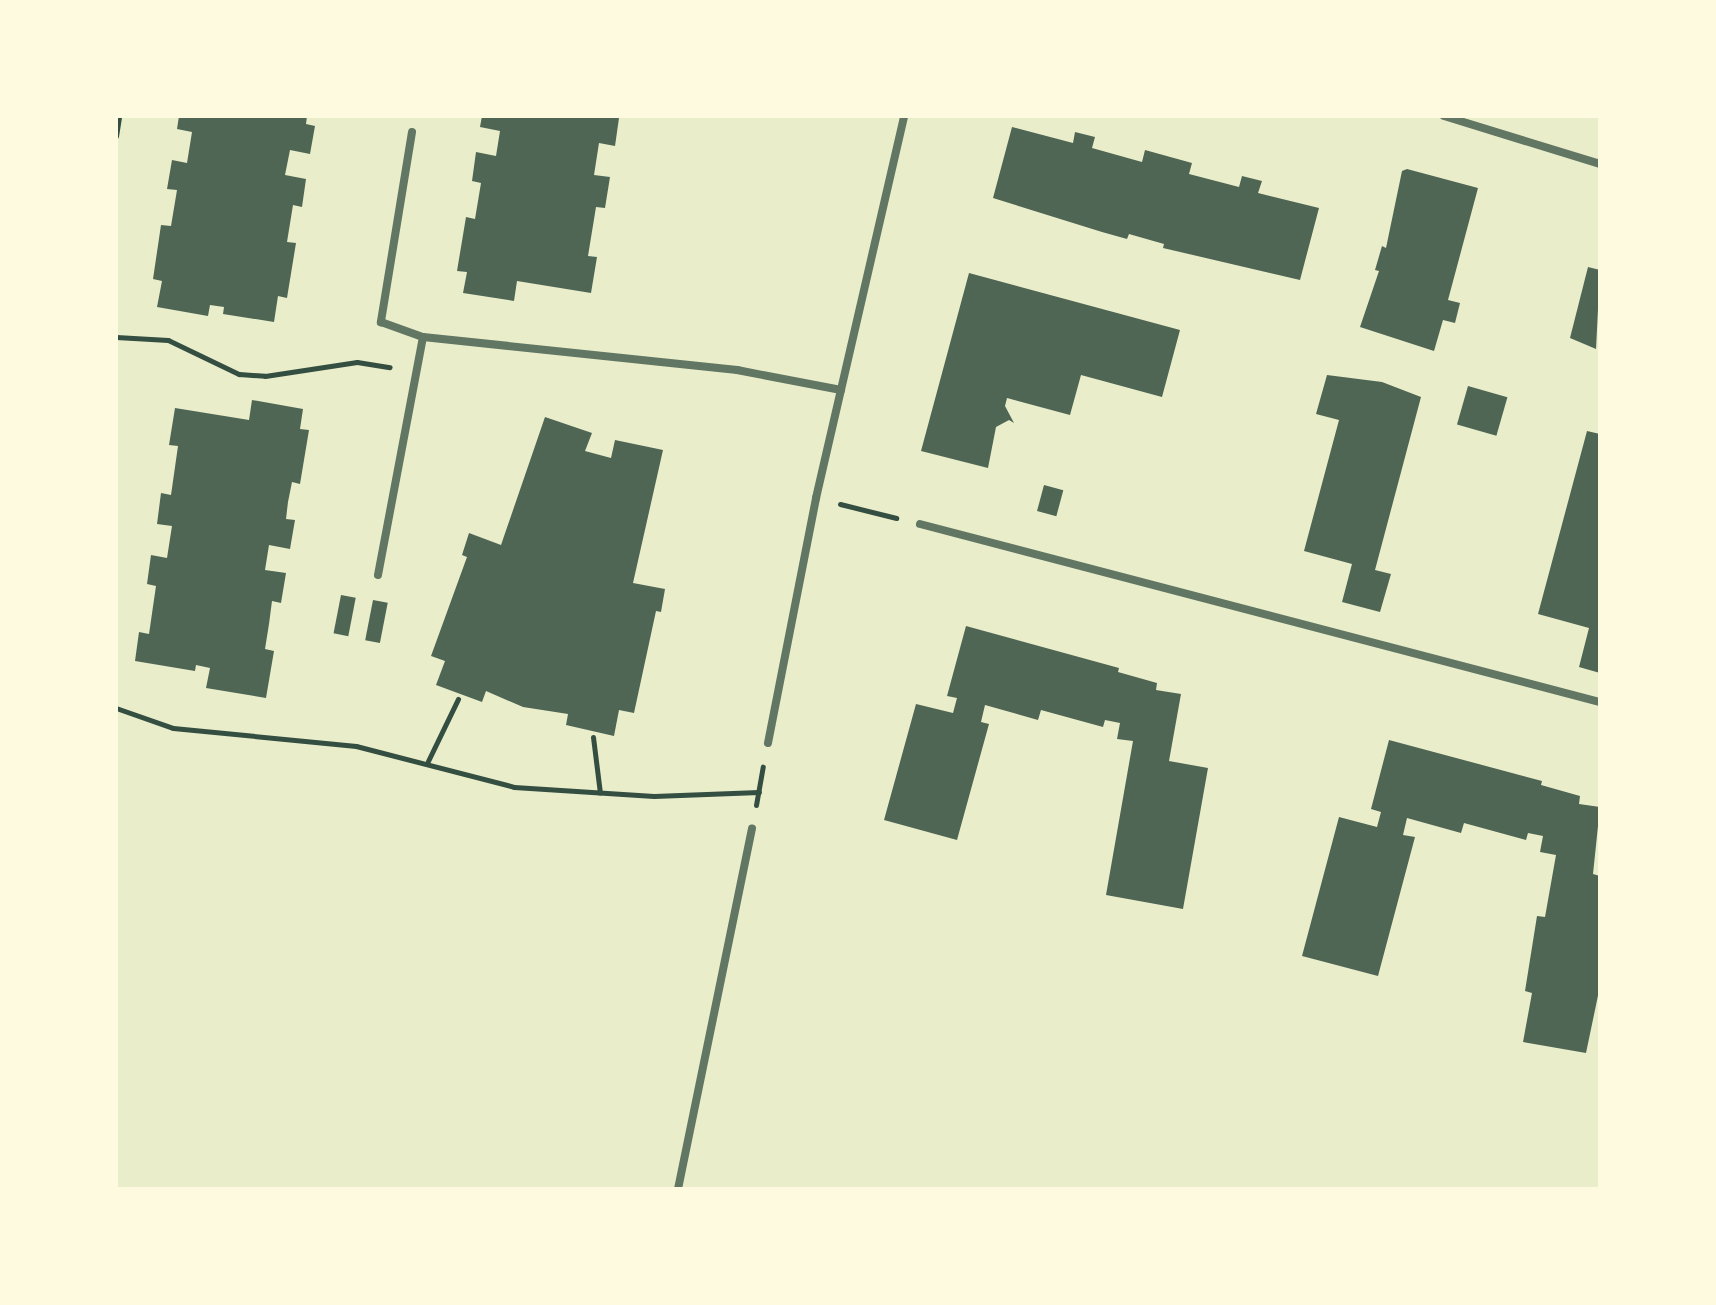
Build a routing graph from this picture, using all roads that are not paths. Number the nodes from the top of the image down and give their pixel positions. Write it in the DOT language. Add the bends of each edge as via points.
graph roads {
  1 [pos="904,116"];
  2 [pos="1444,116"];
  3 [pos="412,132"];
  4 [pos="1600,164"];
  5 [pos="423,337"];
  6 [pos="841,390"];
  7 [pos="920,524"];
  8 [pos="378,575"];
  9 [pos="1600,702"];
  10 [pos="768,743"];
  11 [pos="752,829"];
  12 [pos="678,1189"];
  1 -- 6 [label="street"];
  2 -- 4 [label="street"];
  3 -- 5 [label="street" via="381,322"];
  5 -- 6 [label="street" via="737,370"];
  5 -- 8 [label="street"];
  6 -- 10 [label="street"];
  7 -- 9 [label="street"];
  11 -- 12 [label="street"];
}
